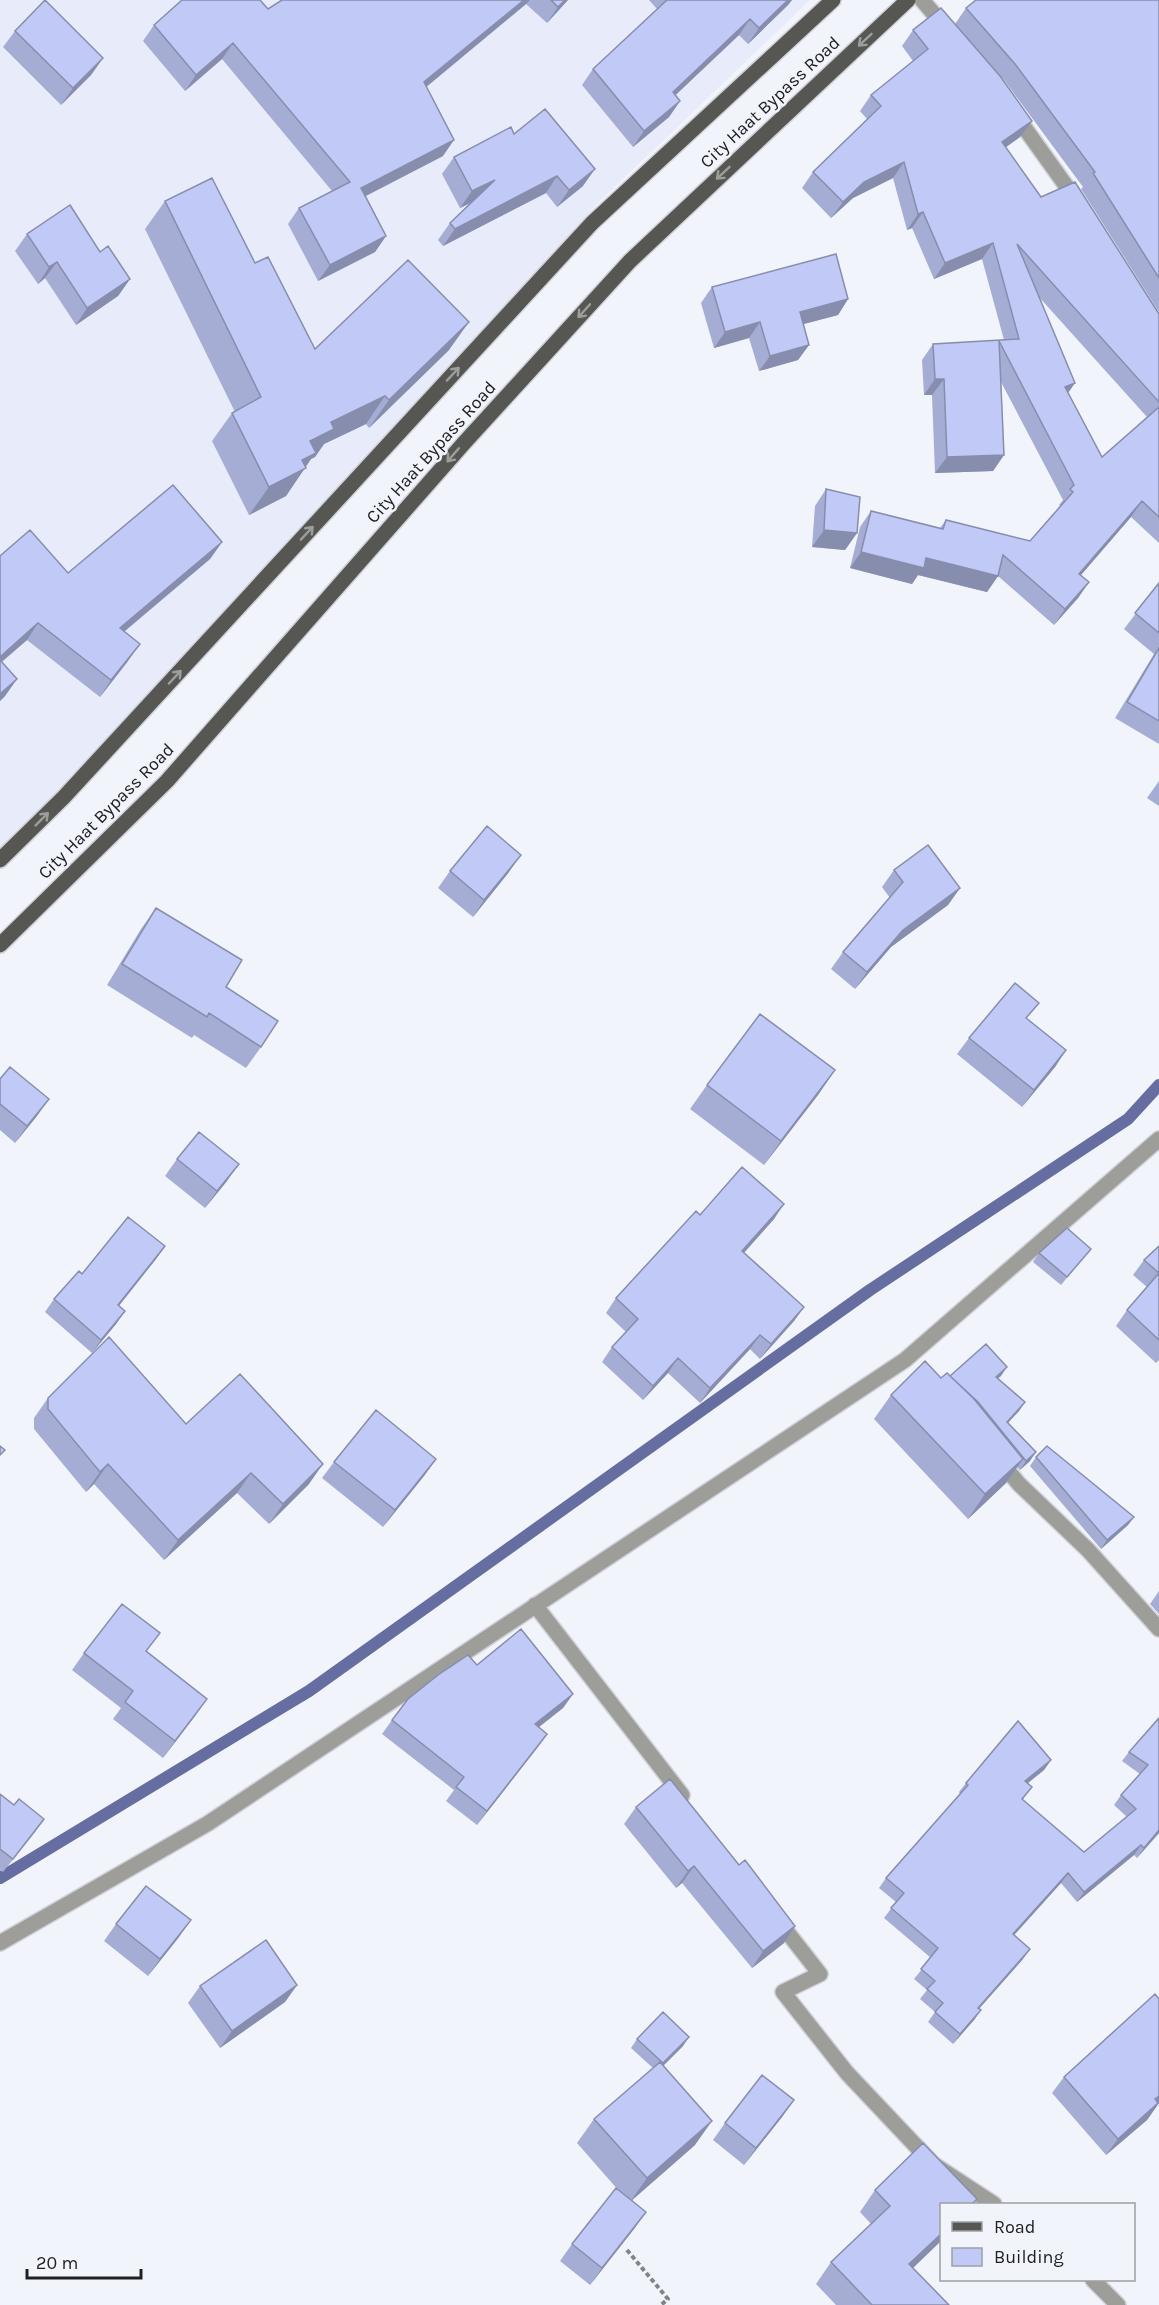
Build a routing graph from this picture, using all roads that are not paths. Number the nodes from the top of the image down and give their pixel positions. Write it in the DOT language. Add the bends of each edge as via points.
graph roads {
  1 [pos="833,0"];
  2 [pos="908,0"];
  3 [pos="922,0"];
  4 [pos="959,43"];
  5 [pos="1003,95"];
  6 [pos="1087,215"];
  7 [pos="0,860"];
  8 [pos="0,945"];
  9 [pos="1159,1138"];
  10 [pos="991,1451"];
  11 [pos="535,1605"];
  12 [pos="1159,1629"];
  13 [pos="688,1804"];
  14 [pos="769,1908"];
  15 [pos="0,1943"];
  16 [pos="991,2203"];
  17 [pos="1094,2281"];
  18 [pos="1118,2305"];
  7 -- 1 [label="main road, City Haat Bypass Road, one-way" via="64,798 592,223"];
  2 -- 8 [label="main road, City Haat Bypass Road, one-way" via="630,261 167,781"];
  3 -- 4 [label="street"];
  5 -- 6 [label="street"];
  9 -- 11 [label="street" via="909,1364"];
  10 -- 12 [label="street"];
  11 -- 13 [label="street"];
  11 -- 15 [label="street" via="207,1824"];
  14 -- 16 [label="street" via="820,1974 783,1992 847,2073 933,2164"];
  17 -- 18 [label="street"];
}
